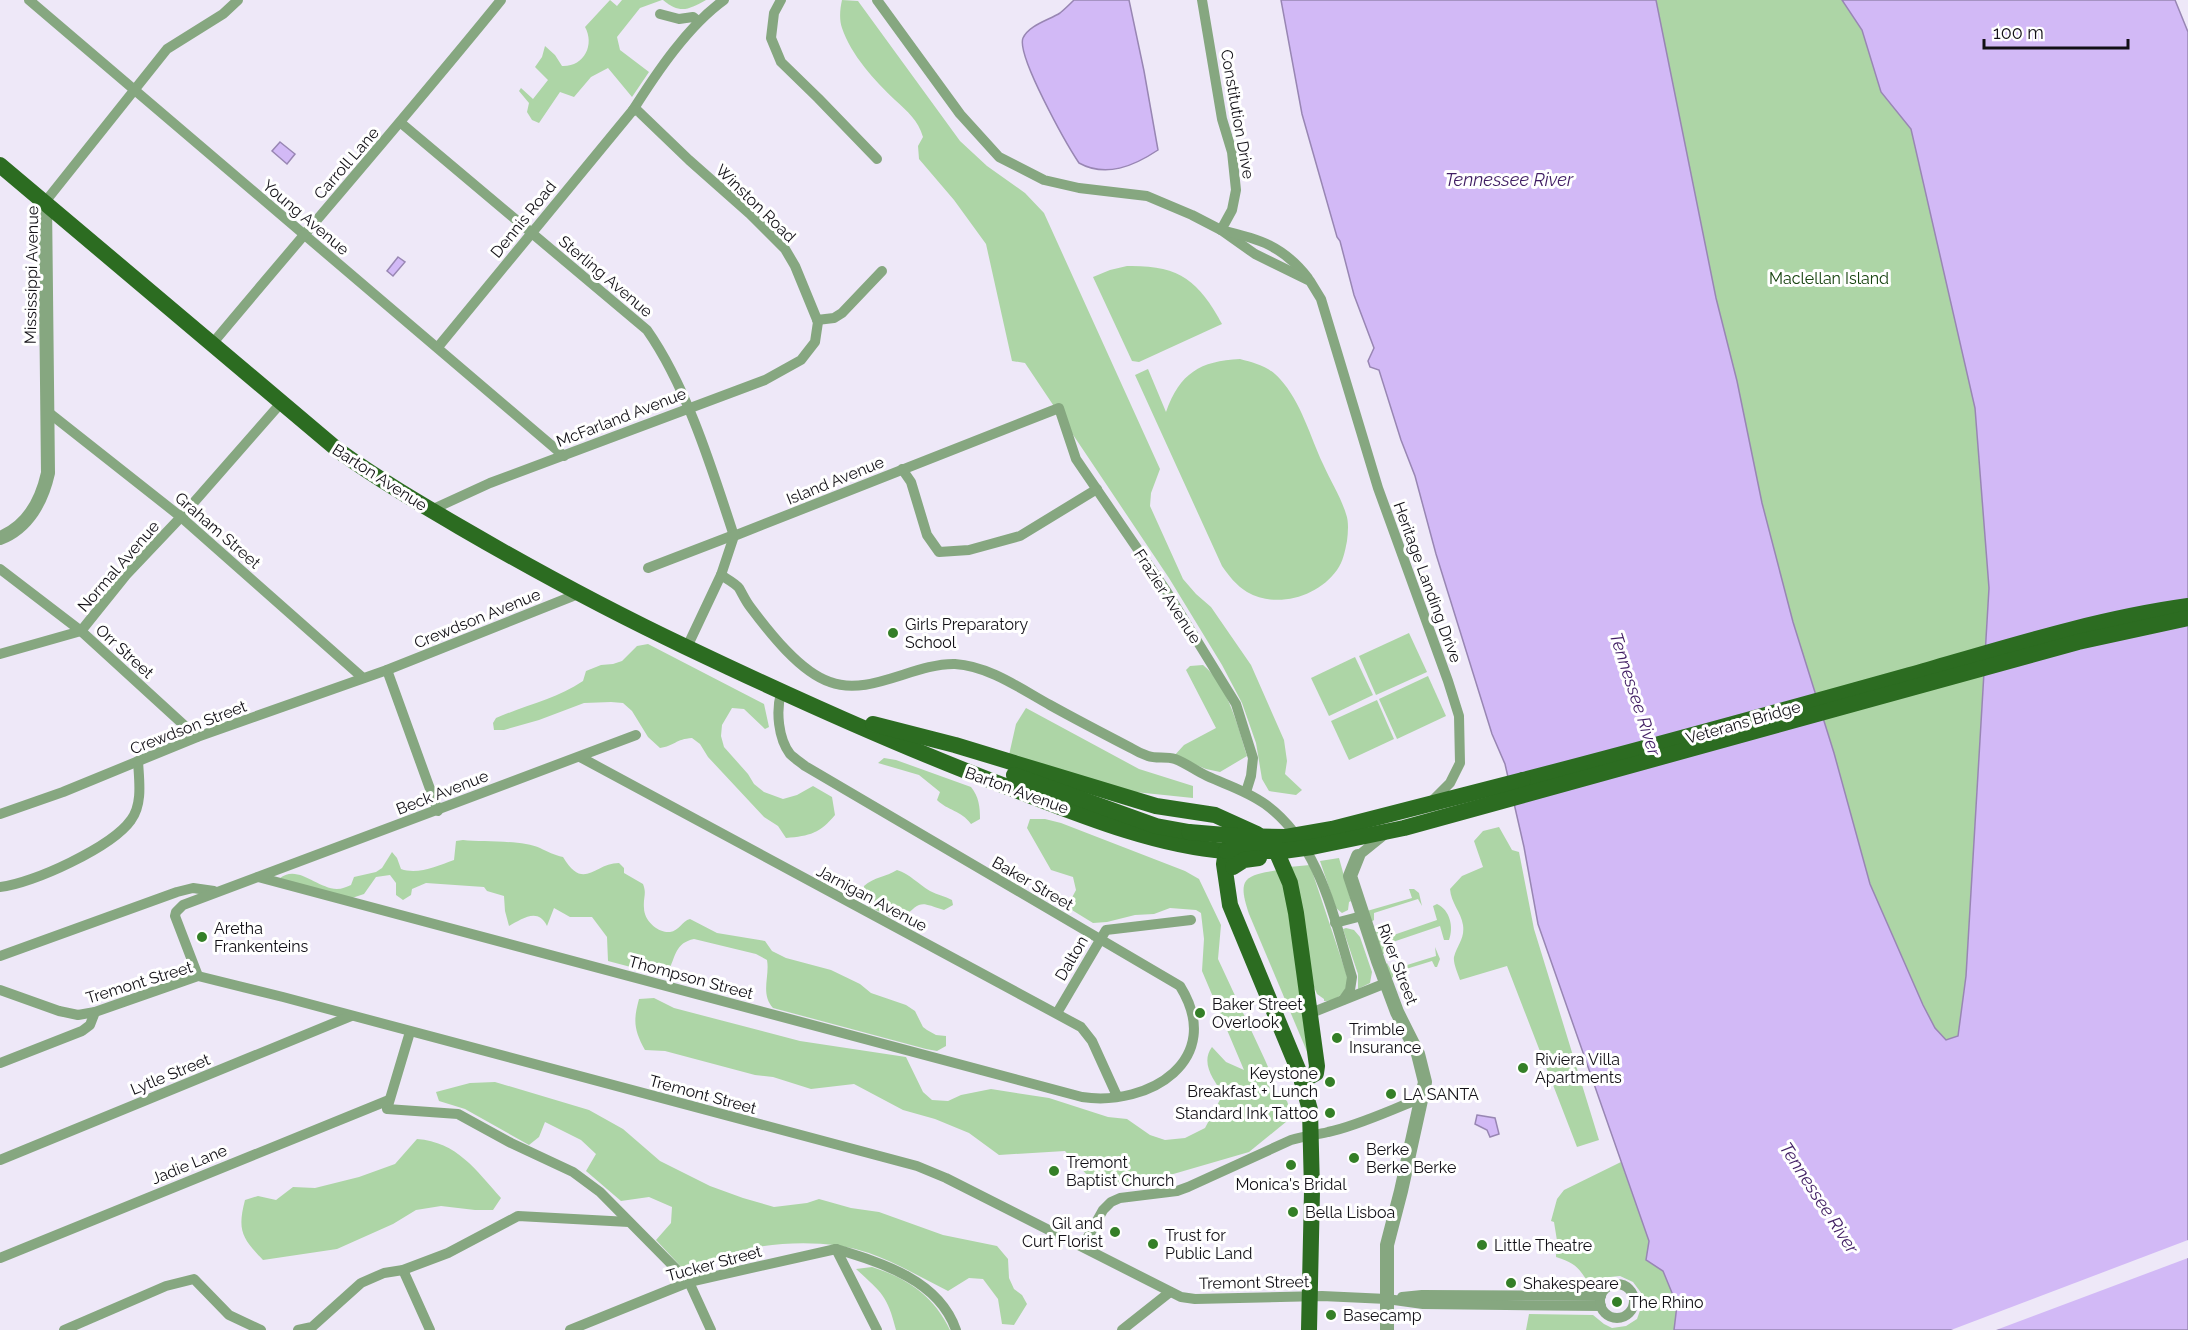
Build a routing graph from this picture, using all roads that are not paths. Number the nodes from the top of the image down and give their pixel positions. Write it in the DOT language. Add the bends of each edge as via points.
graph roads {
  1 [pos="29,0"];
  2 [pos="238,0"];
  3 [pos="501,0"];
  4 [pos="724,0"];
  5 [pos="781,0"];
  6 [pos="877,0"];
  7 [pos="1202,0"];
  8 [pos="660,14"];
  9 [pos="698,21"];
  10 [pos="135,91"];
  11 [pos="633,110"];
  12 [pos="401,123"];
  13 [pos="877,159"];
  14 [pos="0,165"];
  15 [pos="45,202"];
  16 [pos="1221,230"];
  17 [pos="531,232"];
  18 [pos="303,235"];
  19 [pos="882,271"];
  20 [pos="817,320"];
  21 [pos="815,342"];
  22 [pos="212,344"];
  23 [pos="438,347"];
  24 [pos="281,403"];
  25 [pos="688,407"];
  26 [pos="1059,408"];
  27 [pos="48,412"];
  28 [pos="564,456"];
  29 [pos="902,469"];
  30 [pos="1097,489"];
  31 [pos="431,510"];
  32 [pos="182,517"];
  33 [pos="734,536"];
  34 [pos="0,538"];
  35 [pos="0,568"];
  36 [pos="648,568"];
  37 [pos="721,575"];
  38 [pos="578,594"];
  39 [pos="2188,606"];
  40 [pos="2188,618"];
  41 [pos="81,631"];
  42 [pos="687,648"];
  43 [pos="0,654"];
  44 [pos="387,670"];
  45 [pos="363,678"];
  46 [pos="781,693"];
  47 [pos="814,707"];
  48 [pos="868,723"];
  49 [pos="636,735"];
  50 [pos="197,737"];
  51 [pos="580,757"];
  52 [pos="138,761"];
  53 [pos="1246,792"];
  54 [pos="438,811"];
  55 [pos="0,814"];
  56 [pos="1404,828"];
  57 [pos="1189,832"];
  58 [pos="1237,836"];
  59 [pos="1226,851"];
  60 [pos="1358,856"];
  61 [pos="258,878"];
  62 [pos="0,888"];
  63 [pos="217,891"];
  64 [pos="1230,905"];
  65 [pos="1362,916"];
  66 [pos="1191,920"];
  67 [pos="1335,923"];
  68 [pos="1099,939"];
  69 [pos="0,956"];
  70 [pos="198,976"];
  71 [pos="1386,983"];
  72 [pos="0,990"];
  73 [pos="1343,1000"];
  74 [pos="95,1012"];
  75 [pos="1057,1013"];
  76 [pos="1311,1013"];
  77 [pos="351,1016"];
  78 [pos="410,1032"];
  79 [pos="0,1063"];
  80 [pos="1302,1081"];
  81 [pos="1117,1096"];
  82 [pos="1422,1098"];
  83 [pos="389,1100"];
  84 [pos="1311,1134"];
  85 [pos="0,1160"];
  86 [pos="629,1222"];
  87 [pos="1083,1246"];
  88 [pos="836,1249"];
  89 [pos="0,1258"];
  90 [pos="403,1269"];
  91 [pos="689,1282"];
  92 [pos="1170,1292"];
  93 [pos="1309,1296"];
  94 [pos="1387,1299"];
  95 [pos="1601,1301"];
  96 [pos="64,1330"];
  97 [pos="261,1330"];
  98 [pos="298,1330"];
  99 [pos="430,1330"];
  100 [pos="570,1330"];
  101 [pos="711,1330"];
  102 [pos="877,1330"];
  103 [pos="956,1330"];
  104 [pos="1122,1330"];
  105 [pos="1309,1330"];
  106 [pos="1387,1330"];
  1 -- 10 [label="street, Young Avenue"];
  2 -- 10 [label="street, Mississippi Avenue" via="223,14 167,49"];
  3 -- 12 [label="street, Carroll Lane"];
  4 -- 9 [label="street, Dennis Road"];
  5 -- 13 [label="street" via="774,14 771,38 781,62"];
  6 -- 16 [label="street, Heritage Landing Drive" via="960,114 999,157 1044,180 1147,196"];
  7 -- 16 [label="street, Constitution Drive" via="1236,190 1232,210"];
  8 -- 9 [label="street" via="679,19 693,17"];
  9 -- 11 [label="street, Dennis Road"];
  10 -- 15 [label="street, Mississippi Avenue"];
  10 -- 18 [label="street, Young Avenue"];
  11 -- 17 [label="street, Dennis Road"];
  11 -- 20 [label="street, Winston Road" via="785,249"];
  12 -- 17 [label="street, Sterling Avenue"];
  12 -- 18 [label="street, Carroll Lane"];
  14 -- 15 [label="main road, Barton Avenue"];
  15 -- 22 [label="main road, Barton Avenue"];
  15 -- 27 [label="street, Mississippi Avenue"];
  16 -- 60 [label="street, Heritage Landing Drive" via="1255,254 1310,281 1321,299 1378,488 1459,716 1460,763 1450,783 1426,808"];
  17 -- 23 [label="street, Dennis Road"];
  17 -- 25 [label="street, Sterling Avenue" via="647,330 663,352"];
  18 -- 22 [label="street, Carroll Lane"];
  18 -- 23 [label="street, Young Avenue"];
  19 -- 20 [label="street" via="842,313"];
  20 -- 21 [label="street, Winston Road"];
  21 -- 25 [label="street, McFarland Avenue" via="801,360 765,380"];
  22 -- 24 [label="main road, Barton Avenue"];
  23 -- 28 [label="street, Young Avenue"];
  24 -- 31 [label="main road, Barton Avenue" via="372,475"];
  24 -- 32 [label="street, Normal Avenue"];
  25 -- 28 [label="street, McFarland Avenue"];
  25 -- 33 [label="street, Sterling Avenue"];
  26 -- 29 [label="street, Island Avenue"];
  26 -- 30 [label="street, Frazier Avenue" via="1077,459"];
  27 -- 32 [label="street, Graham Street"];
  27 -- 34 [label="street, Mississippi Avenue" via="45,489 26,519"];
  28 -- 31 [label="street, McFarland Avenue"];
  29 -- 30 [label="street" via="911,482 927,535 939,552 969,550 1020,536"];
  29 -- 33 [label="street, Island Avenue"];
  30 -- 53 [label="street, Frazier Avenue" via="1236,704 1253,758"];
  31 -- 38 [label="main road, Barton Avenue"];
  32 -- 41 [label="street, Normal Avenue" via="126,575"];
  32 -- 45 [label="street, Graham Street"];
  33 -- 36 [label="street, Island Avenue"];
  33 -- 37 [label="street"];
  35 -- 41 [label="street, Orr Street"];
  37 -- 42 [label="street"];
  37 -- 53 [label="street" via="738,586 776,641 828,682 864,685 937,665 956,664 980,670 1149,757 1174,759"];
  38 -- 42 [label="main road, Barton Avenue"];
  38 -- 44 [label="street, Crewdson Avenue"];
  39 -- 58 [label="main road, Veterans Bridge, bridge" via="2036,639 1683,739 1332,829 1286,837"];
  40 -- 56 [label="main road, Veterans Bridge, bridge" via="2078,642"];
  41 -- 43 [label="street, Normal Avenue"];
  41 -- 50 [label="street, Orr Street"];
  42 -- 46 [label="main road, Barton Avenue"];
  44 -- 45 [label="street, Crewdson Street"];
  44 -- 54 [label="street"];
  45 -- 50 [label="street, Crewdson Street"];
  46 -- 47 [label="main road, Barton Avenue"];
  46 -- 68 [label="street, Baker Street" via="777,707 780,728 790,753 805,766"];
  47 -- 48 [label="main road, Barton Avenue"];
  47 -- 59 [label="main road, Barton Avenue" via="929,758 1057,805 1156,839"];
  48 -- 57 [label="main road, Barton Avenue" via="1156,826"];
  48 -- 76 [label="main road" via="1156,806 1215,815 1257,834 1276,853 1290,884"];
  49 -- 51 [label="street, Beck Avenue"];
  50 -- 52 [label="street, Crewdson Street"];
  51 -- 54 [label="street, Beck Avenue"];
  51 -- 75 [label="street, Jarnigan Avenue"];
  52 -- 55 [label="street, Crewdson Street"];
  52 -- 62 [label="street" via="140,794 132,820 109,840 57,869"];
  53 -- 67 [label="street" via="1298,835 1310,855"];
  54 -- 61 [label="street, Beck Avenue"];
  56 -- 59 [label="main road, Veterans Bridge, bridge" via="1283,851"];
  56 -- 64 [label="main road, bridge" via="1333,849 1244,860 1233,867"];
  57 -- 58 [label="main road, Veterans Bridge, bridge"];
  58 -- 59 [label="main road"];
  59 -- 64 [label="main road" via="1225,880"];
  60 -- 65 [label="street, River Street" via="1350,876"];
  61 -- 63 [label="street"];
  61 -- 81 [label="street, Thompson Street" via="1082,1097"];
  63 -- 69 [label="street" via="193,888 177,892"];
  63 -- 70 [label="street" via="176,912"];
  64 -- 80 [label="main road"];
  65 -- 67 [label="street"];
  65 -- 71 [label="street, River Street"];
  66 -- 68 [label="street, Dalton" via="1106,930"];
  67 -- 73 [label="street" via="1352,977"];
  68 -- 75 [label="street, Dalton"];
  68 -- 81 [label="street, Baker Street" via="1180,986 1193,1012 1195,1034 1187,1058 1173,1075 1157,1085"];
  70 -- 74 [label="street, Tremont Street"];
  70 -- 77 [label="street, Tremont Street"];
  71 -- 73 [label="street"];
  71 -- 82 [label="street, River Street" via="1423,1069"];
  72 -- 74 [label="street, Tremont Street" via="59,1011 78,1015"];
  73 -- 76 [label="street"];
  74 -- 79 [label="street" via="90,1025 82,1031"];
  75 -- 81 [label="street, Jarnigan Avenue" via="1086,1032"];
  76 -- 80 [label="main road" via="1317,1066 1316,1073"];
  77 -- 78 [label="street, Tremont Street"];
  77 -- 85 [label="street, Lytle Street"];
  78 -- 83 [label="street"];
  78 -- 87 [label="street, Tremont Street" via="917,1166"];
  80 -- 84 [label="main road" via="1310,1110"];
  82 -- 84 [label="street" via="1327,1133"];
  82 -- 94 [label="street, River Street" via="1387,1245"];
  83 -- 86 [label="street" via="387,1109 458,1114 573,1172 600,1192"];
  83 -- 89 [label="street, Jadie Lane"];
  84 -- 87 [label="street" via="1177,1191 1120,1198 1103,1210"];
  84 -- 93 [label="main road"];
  86 -- 90 [label="street" via="518,1216 448,1253"];
  86 -- 91 [label="street"];
  87 -- 92 [label="street, Tremont Street"];
  88 -- 91 [label="street, Tucker Street"];
  88 -- 102 [label="street"];
  88 -- 103 [label="street" via="876,1261 912,1278 934,1296 952,1318"];
  90 -- 98 [label="street" via="361,1283 312,1327"];
  90 -- 99 [label="street"];
  91 -- 100 [label="street, Tucker Street"];
  91 -- 101 [label="street"];
  92 -- 93 [label="street, Tremont Street" via="1195,1299"];
  92 -- 104 [label="street"];
  93 -- 94 [label="street, Tremont Street"];
  93 -- 105 [label="main road"];
  94 -- 95 [label="street, Tremont Street" via="1422,1295"];
  94 -- 106 [label="street, River Street"];
  96 -- 97 [label="street" via="166,1286 194,1279 229,1315"];
}
